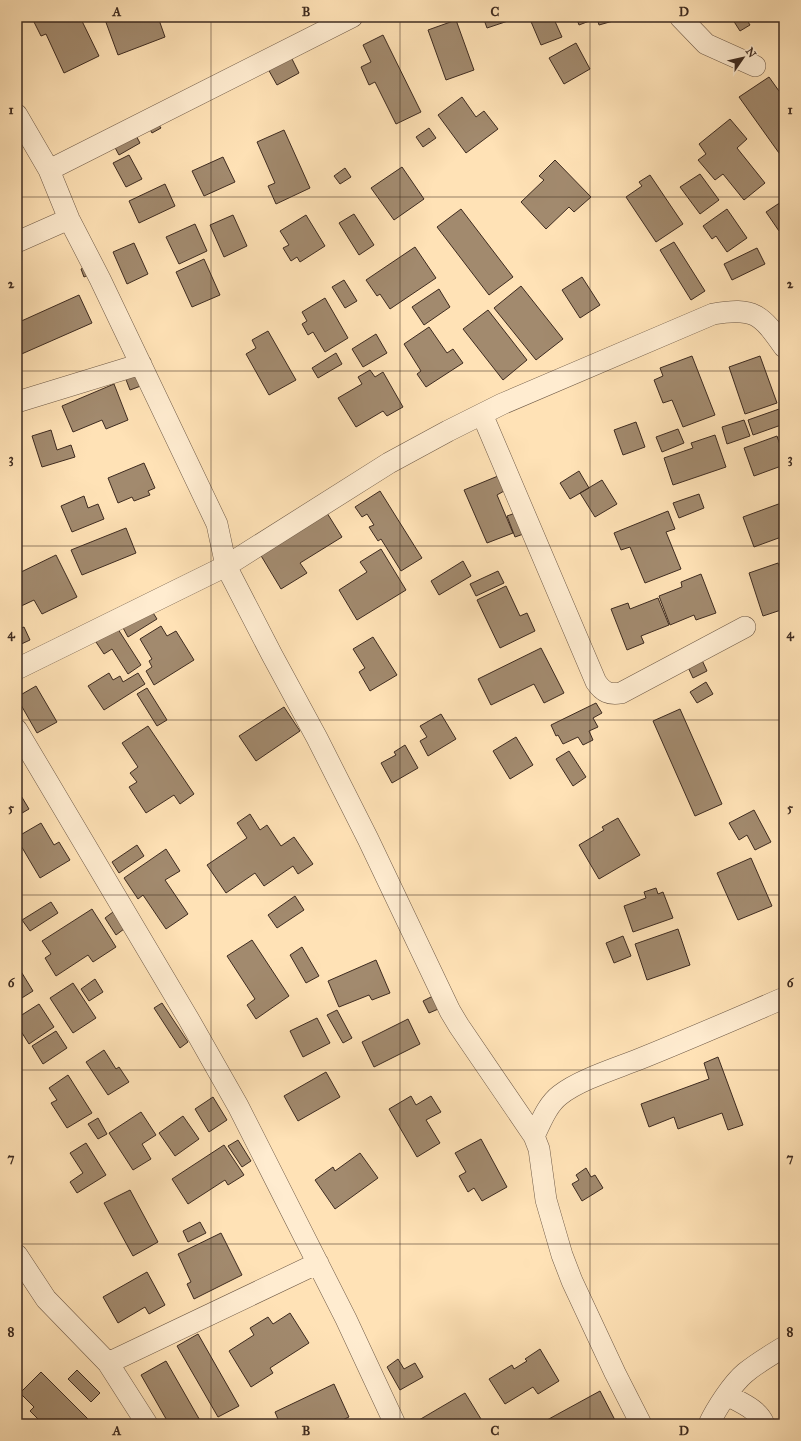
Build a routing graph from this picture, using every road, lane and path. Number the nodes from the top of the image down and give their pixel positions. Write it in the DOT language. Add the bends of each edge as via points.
graph roads {
  1 [pos="352,17"];
  2 [pos="680,17"];
  3 [pos="755,66"];
  4 [pos="17,115"];
  5 [pos="49,170"];
  6 [pos="68,219"];
  7 [pos="17,242"];
  8 [pos="784,347"];
  9 [pos="141,364"];
  10 [pos="17,402"];
  11 [pos="482,414"];
  12 [pos="226,566"];
  13 [pos="745,627"];
  14 [pos="17,669"];
  15 [pos="17,730"];
  16 [pos="784,998"];
  17 [pos="534,1136"];
  18 [pos="17,1255"];
  19 [pos="318,1263"];
  20 [pos="784,1347"];
  21 [pos="108,1363"];
  22 [pos="727,1395"];
  23 [pos="147,1424"];
  24 [pos="395,1424"];
  25 [pos="641,1424"];
  26 [pos="710,1424"];
  27 [pos="764,1424"];
  1 -- 5 [label="street"];
  2 -- 3 [label="street" via="706,44"];
  4 -- 5 [label="street"];
  5 -- 6 [label="street"];
  6 -- 7 [label="street"];
  6 -- 9 [label="street"];
  8 -- 11 [label="street" via="757,316 738,311 713,314"];
  9 -- 10 [label="street"];
  9 -- 12 [label="street" via="217,524"];
  11 -- 12 [label="street" via="389,462"];
  11 -- 13 [label="street" via="601,689 606,693 621,693"];
  12 -- 14 [label="street"];
  12 -- 17 [label="street" via="317,738 459,1026"];
  15 -- 19 [label="street" via="200,1038 238,1106"];
  16 -- 17 [label="street" via="569,1089 553,1102"];
  17 -- 25 [label="street" via="539,1149 546,1200 562,1255 611,1366"];
  18 -- 21 [label="street" via="46,1299"];
  19 -- 21 [label="street"];
  19 -- 24 [label="street"];
  20 -- 22 [label="street" via="746,1372"];
  21 -- 23 [label="street"];
  22 -- 26 [label="street" via="714,1413"];
  22 -- 27 [label="street" via="755,1411"];
}
